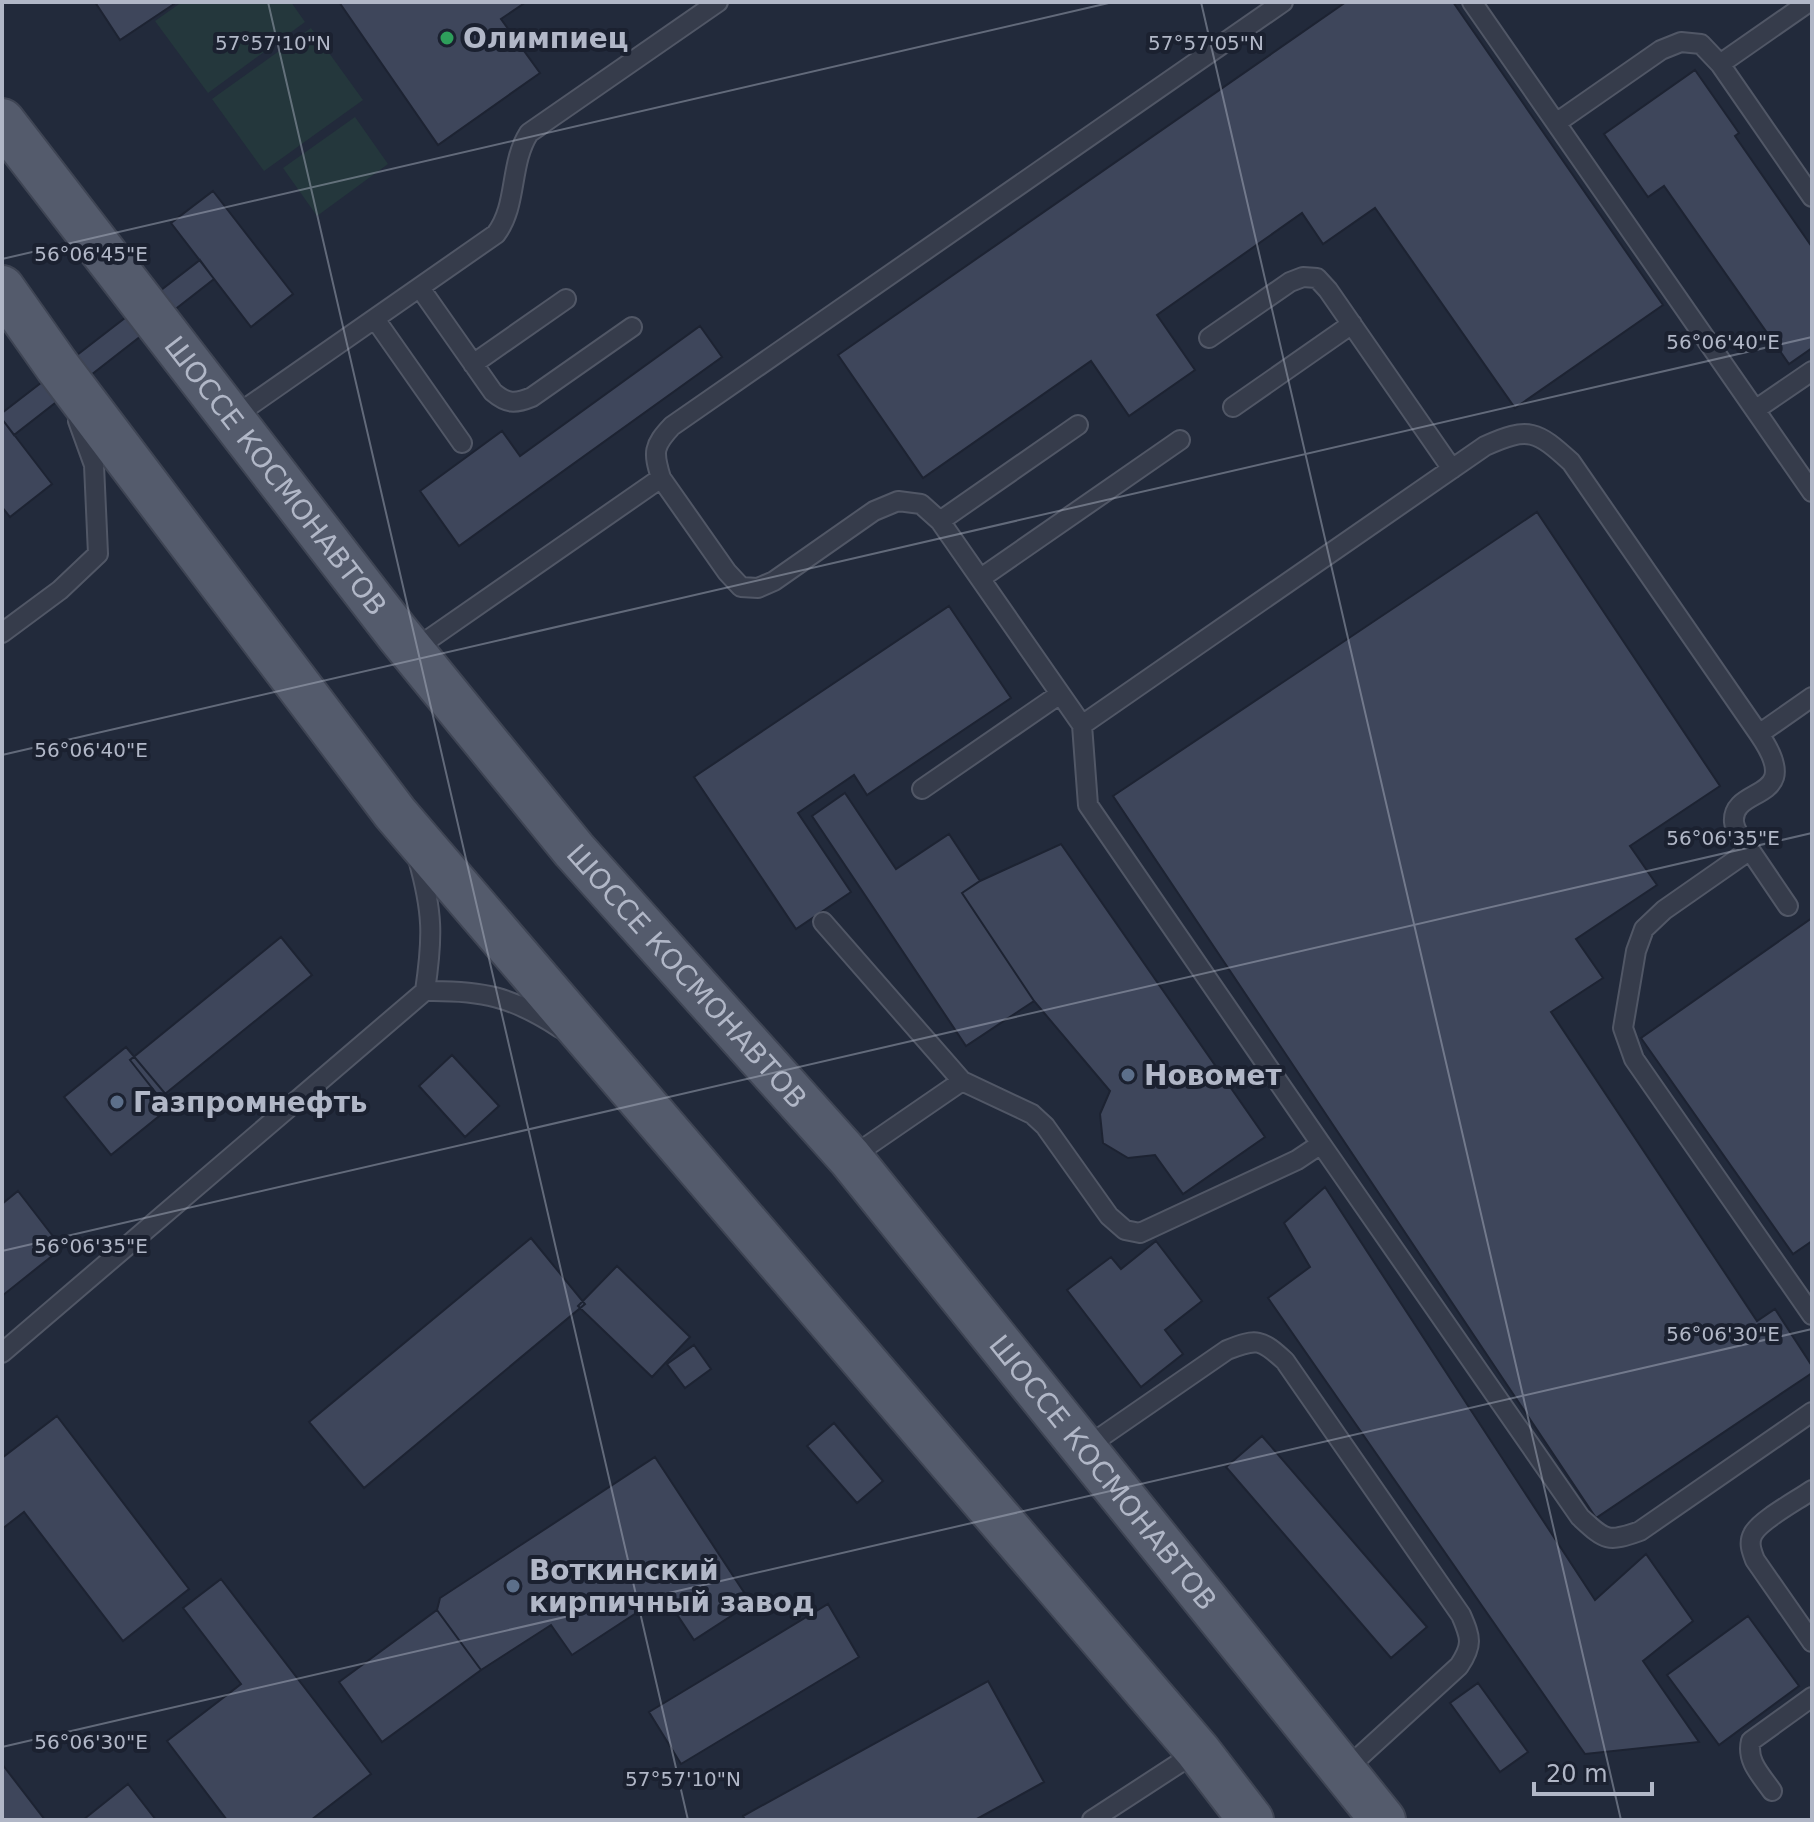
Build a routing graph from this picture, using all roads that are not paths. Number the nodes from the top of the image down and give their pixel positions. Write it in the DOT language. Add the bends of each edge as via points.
graph roads {
  1 [pos="718,2"];
  2 [pos="1283,2"];
  3 [pos="1472,2"];
  4 [pos="1809,2"];
  5 [pos="1720,64"];
  6 [pos="2,121"];
  7 [pos="1556,123"];
  8 [pos="1812,197"];
  9 [pos="2,288"];
  10 [pos="420,288"];
  11 [pos="566,299"];
  12 [pos="375,319"];
  13 [pos="1352,324"];
  14 [pos="632,327"];
  15 [pos="1209,338"];
  16 [pos="473,364"];
  17 [pos="57,366"];
  18 [pos="1812,371"];
  19 [pos="1233,407"];
  20 [pos="1755,410"];
  21 [pos="232,418"];
  22 [pos="1078,425"];
  23 [pos="1180,440"];
  24 [pos="462,443"];
  25 [pos="1452,469"];
  26 [pos="661,478"];
  27 [pos="1812,492"];
  28 [pos="940,521"];
  29 [pos="981,578"];
  30 [pos="2,633"];
  31 [pos="412,651"];
  32 [pos="1060,694"];
  33 [pos="1812,697"];
  34 [pos="1082,725"];
  35 [pos="1759,734"];
  36 [pos="922,789"];
  37 [pos="395,813"];
  38 [pos="1750,850"];
  39 [pos="1788,906"];
  40 [pos="823,922"];
  41 [pos="425,991"];
  42 [pos="606,1058"];
  43 [pos="962,1081"];
  44 [pos="1321,1144"];
  45 [pos="850,1158"];
  46 [pos="1812,1315"];
  47 [pos="2,1353"];
  48 [pos="1812,1412"];
  49 [pos="1085,1448"];
  50 [pos="1812,1490"];
  51 [pos="1812,1642"];
  52 [pos="1812,1697"];
  53 [pos="1198,1751"];
  54 [pos="1345,1770"];
  55 [pos="1772,1791"];
  56 [pos="1092,1820"];
  57 [pos="1251,1820"];
  58 [pos="1383,1820"];
  1 -- 10 [label="lane" via="529,133 520,146 505,222"];
  2 -- 26 [label="lane" via="672,426 658,441 655,456"];
  3 -- 7 [label="lane"];
  4 -- 5 [label="lane"];
  5 -- 7 [label="lane" via="1701,44 1681,42 1661,50"];
  5 -- 8 [label="lane"];
  6 -- 21 [label="main road, ШОССЕ КОСМОНАВТОВ"];
  7 -- 20 [label="lane"];
  9 -- 17 [label="main road"];
  10 -- 12 [label="lane"];
  10 -- 16 [label="lane"];
  11 -- 16 [label="lane"];
  12 -- 21 [label="lane"];
  12 -- 24 [label="lane"];
  13 -- 15 [label="lane" via="1317,278 1303,277"];
  13 -- 19 [label="lane"];
  13 -- 25 [label="lane"];
  14 -- 16 [label="lane" via="517,403 505,402 493,392"];
  17 -- 30 [label="lane" via="94,465 98,554"];
  17 -- 37 [label="main road"];
  18 -- 20 [label="lane"];
  20 -- 27 [label="lane"];
  21 -- 31 [label="main road, ШОССЕ КОСМОНАВТОВ"];
  22 -- 28 [label="lane"];
  23 -- 29 [label="lane"];
  25 -- 34 [label="lane"];
  25 -- 35 [label="lane" via="1514,433 1543,437 1571,462"];
  26 -- 28 [label="lane" via="741,587 758,588 774,581 874,511 898,501 921,504"];
  26 -- 31 [label="lane"];
  28 -- 29 [label="lane"];
  29 -- 32 [label="lane"];
  31 -- 45 [label="main road, ШОССЕ КОСМОНАВТОВ" via="574,850"];
  32 -- 34 [label="lane"];
  32 -- 36 [label="lane"];
  33 -- 35 [label="lane"];
  34 -- 44 [label="lane" via="1088,805"];
  35 -- 38 [label="lane" via="1776,766 1774,779 1736,811 1734,821"];
  37 -- 41 [label="lane" via="417,854 429,899 432,945"];
  37 -- 42 [label="main road"];
  38 -- 39 [label="lane"];
  38 -- 46 [label="lane" via="1644,929 1623,1028 1634,1059"];
  40 -- 43 [label="lane"];
  41 -- 42 [label="lane" via="467,990 510,1000"];
  41 -- 47 [label="lane"];
  42 -- 53 [label="main road"];
  43 -- 44 [label="lane" via="1032,1114 1109,1216 1125,1230 1140,1233"];
  43 -- 45 [label="lane"];
  44 -- 48 [label="lane" via="1580,1517 1600,1536 1618,1539 1640,1531"];
  45 -- 49 [label="main road, ШОССЕ КОСМОНАВТОВ"];
  49 -- 54 [label="main road, ШОССЕ КОСМОНАВТОВ"];
  49 -- 54 [label="lane" via="1227,1350 1247,1342 1266,1343 1285,1361 1461,1615 1469,1635 1469,1651 1459,1666"];
  50 -- 51 [label="lane" via="1761,1525 1750,1547"];
  52 -- 55 [label="lane" via="1751,1741 1753,1763"];
  53 -- 56 [label="lane"];
  53 -- 57 [label="main road"];
  54 -- 58 [label="main road, ШОССЕ КОСМОНАВТОВ"];
}
